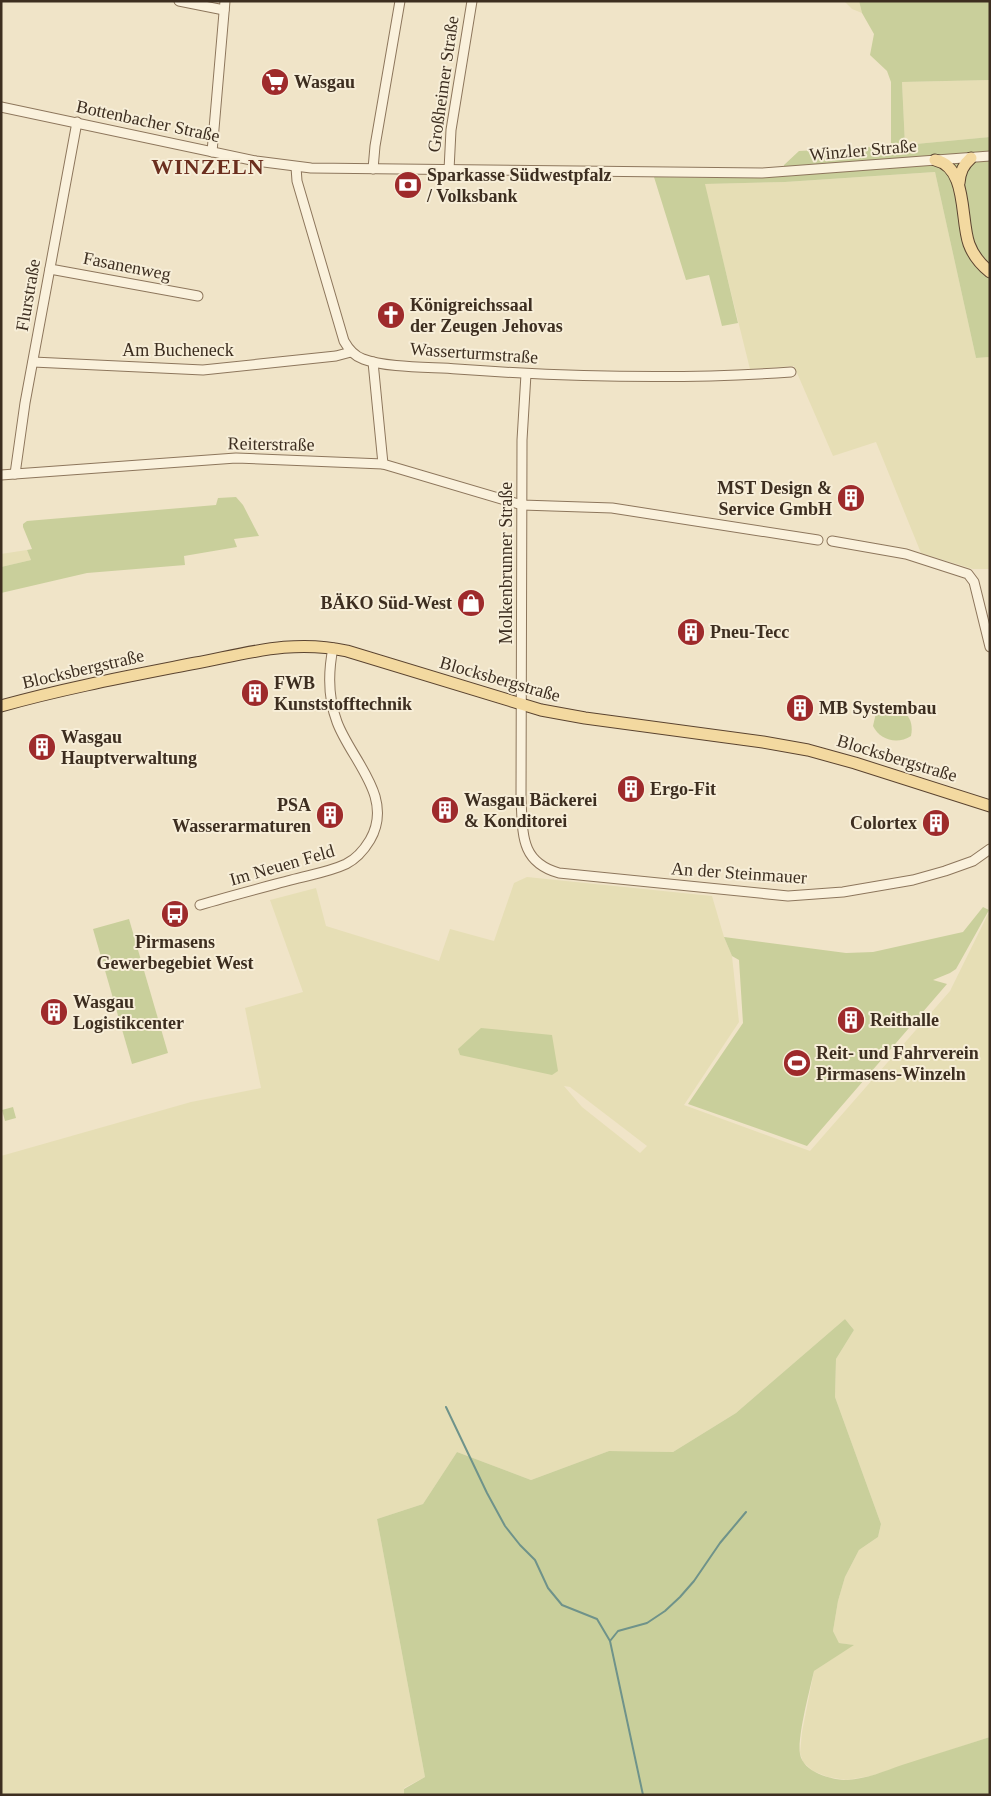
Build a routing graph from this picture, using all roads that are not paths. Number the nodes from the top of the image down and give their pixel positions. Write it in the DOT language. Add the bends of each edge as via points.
graph roads {
  1 [pos="179,1"];
  2 [pos="400,1"];
  3 [pos="472,1"];
  4 [pos="225,6"];
  5 [pos="1,107"];
  6 [pos="77,122"];
  7 [pos="212,152"];
  8 [pos="990,156"];
  9 [pos="971,158"];
  10 [pos="936,160"];
  11 [pos="296,167"];
  12 [pos="373,169"];
  13 [pos="449,170"];
  14 [pos="738,174"];
  15 [pos="959,185"];
  16 [pos="50,269"];
  17 [pos="990,272"];
  18 [pos="198,296"];
  19 [pos="351,352"];
  20 [pos="33,362"];
  21 [pos="373,362"];
  22 [pos="791,372"];
  23 [pos="526,374"];
  24 [pos="383,464"];
  25 [pos="1,474"];
  26 [pos="14,474"];
  27 [pos="522,505"];
  28 [pos="818,540"];
  29 [pos="832,541"];
  30 [pos="990,647"];
  31 [pos="333,648"];
  32 [pos="522,705"];
  33 [pos="1,706"];
  34 [pos="990,806"];
  35 [pos="990,849"];
  36 [pos="541,866"];
  37 [pos="200,905"];
  1 -- 4 [label="street"];
  2 -- 12 [label="street"];
  3 -- 13 [label="street, Großheimer Straße" via="451,130"];
  4 -- 7 [label="street"];
  5 -- 6 [label="street, Bottenbacher Straße"];
  6 -- 7 [label="street, Bottenbacher Straße"];
  6 -- 16 [label="street, Flurstraße"];
  7 -- 11 [label="street, Bottenbacher Straße"];
  8 -- 9 [label="street, Winzler Straße"];
  9 -- 10 [label="street, Winzler Straße"];
  9 -- 15 [label="main road" via="960,171"];
  10 -- 14 [label="street, Winzler Straße"];
  10 -- 15 [label="main road" via="948,165"];
  11 -- 12 [label="street, Bottenbacher Straße"];
  11 -- 19 [label="street" via="297,181 344,341"];
  12 -- 13 [label="street, Bottenbacher Straße"];
  13 -- 14 [label="street, Bottenbacher Straße"];
  15 -- 17 [label="main road" via="969,244"];
  16 -- 18 [label="street, Fasanenweg"];
  16 -- 20 [label="street, Flurstraße"];
  19 -- 20 [label="street, Am Bucheneck" via="209,370"];
  19 -- 21 [label="street, Wasserturmstraße"];
  20 -- 26 [label="street, Flurstraße"];
  21 -- 23 [label="street, Wasserturmstraße"];
  21 -- 24 [label="street"];
  22 -- 23 [label="street, Wasserturmstraße" via="699,376"];
  23 -- 27 [label="street, Molkenbrunner Straße"];
  24 -- 26 [label="street, Reiterstraße" via="236,458"];
  24 -- 27 [label="street, Reiterstraße"];
  25 -- 26 [label="street, Reiterstraße"];
  27 -- 28 [label="street, Reiterstraße" via="612,508"];
  27 -- 32 [label="street, Molkenbrunner Straße"];
  29 -- 30 [label="street" via="906,554 968,574 974,582"];
  31 -- 32 [label="main road, Blocksbergstraße"];
  31 -- 33 [label="main road, Blocksbergstraße" via="282,647 92,683"];
  31 -- 37 [label="street, Im Neuen Feld" via="329,680 332,707 341,734 375,794 376,818 371,838 356,858 333,869"];
  32 -- 34 [label="main road, Blocksbergstraße" via="558,714 808,750"];
  32 -- 36 [label="street, Molkenbrunner Straße" via="524,837 534,861"];
  35 -- 36 [label="street, An der Steinmauer" via="973,861 912,880 843,892 788,896 559,873"];
}
